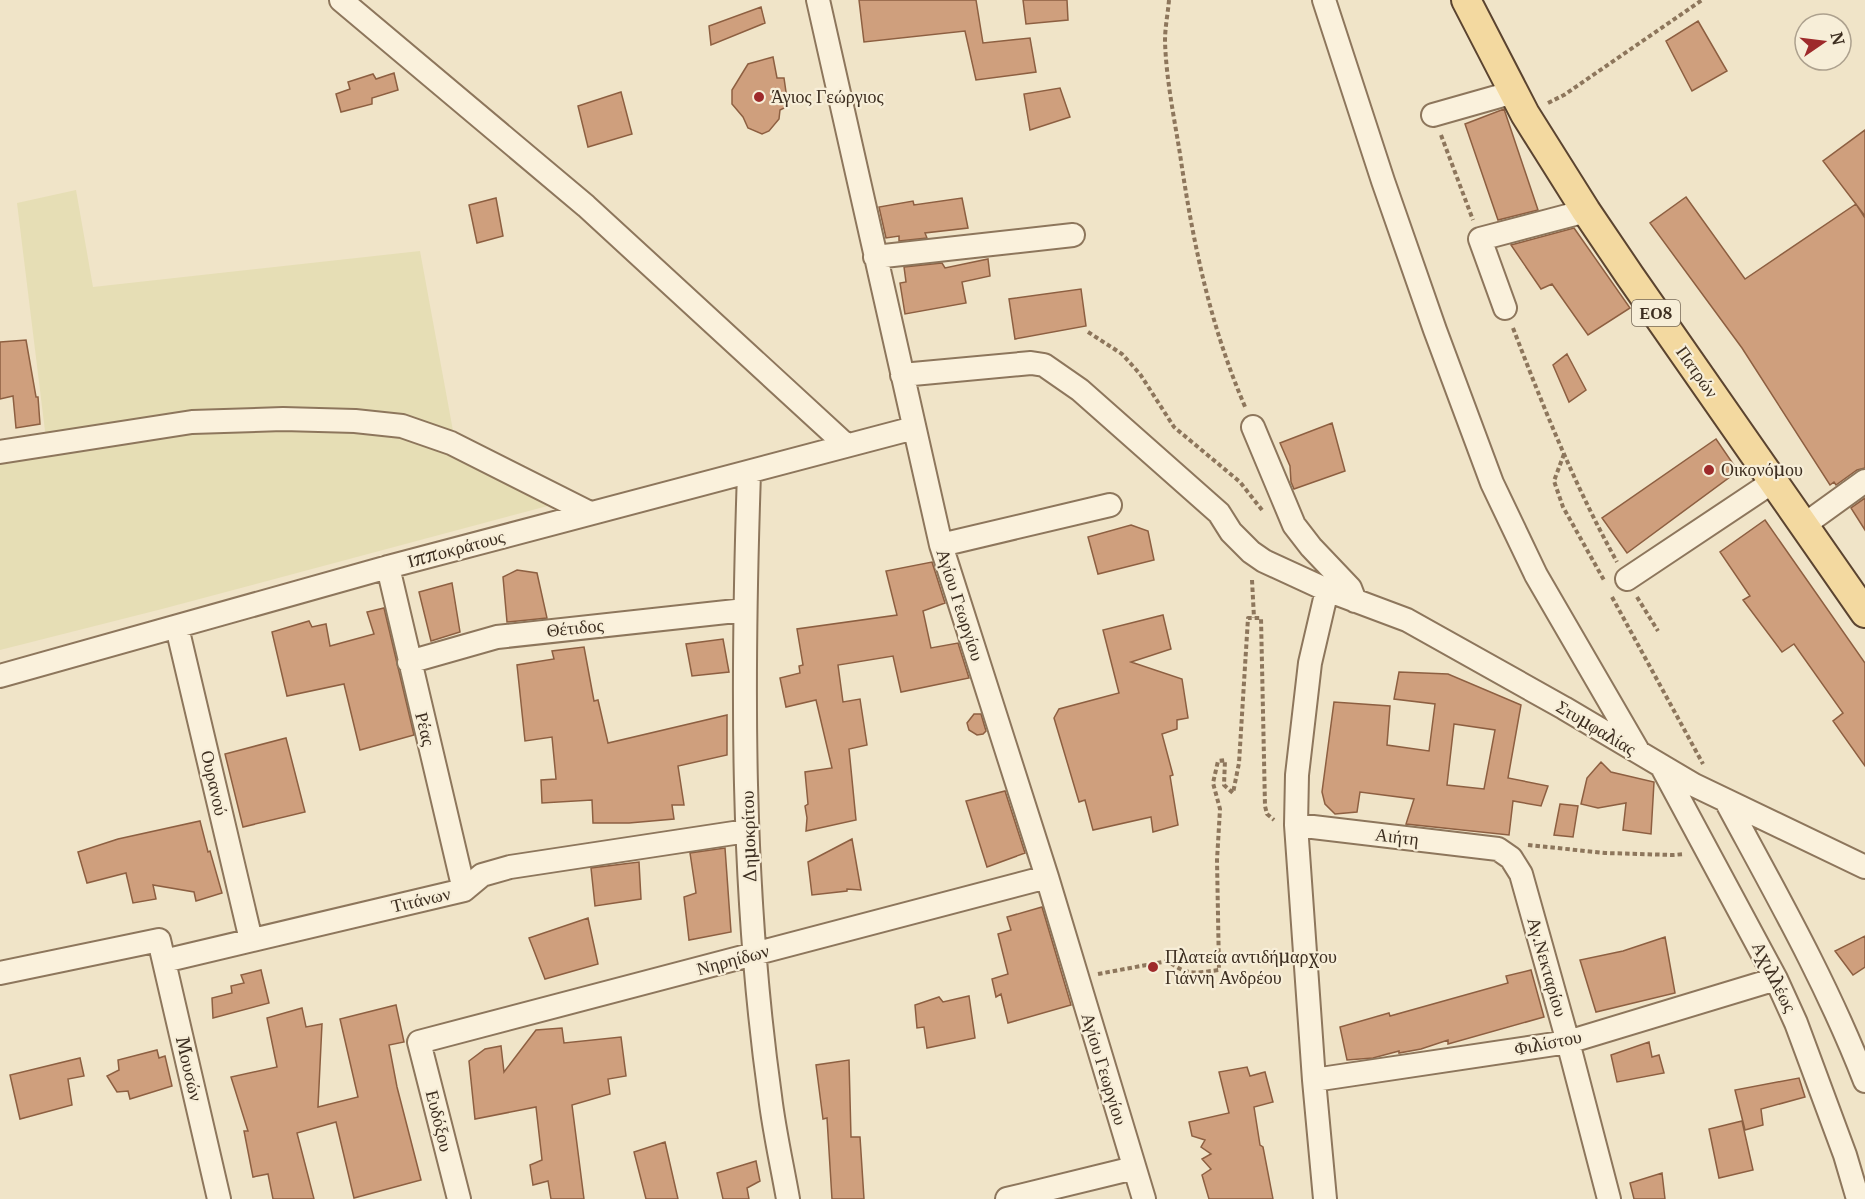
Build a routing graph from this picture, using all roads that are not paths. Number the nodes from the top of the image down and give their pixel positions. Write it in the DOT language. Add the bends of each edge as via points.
graph roads {
  1 [pos="341,0"];
  2 [pos="818,0"];
  3 [pos="1324,0"];
  4 [pos="1466,0"];
  5 [pos="1520,103"];
  6 [pos="1433,114"];
  7 [pos="1586,211"];
  8 [pos="1073,235"];
  9 [pos="875,257"];
  10 [pos="1505,308"];
  11 [pos="902,375"];
  12 [pos="1253,427"];
  13 [pos="914,428"];
  14 [pos="846,445"];
  15 [pos="0,452"];
  16 [pos="749,473"];
  17 [pos="1774,481"];
  18 [pos="1865,481"];
  19 [pos="1110,506"];
  20 [pos="591,513"];
  21 [pos="1804,525"];
  22 [pos="941,545"];
  23 [pos="388,567"];
  24 [pos="1627,579"];
  25 [pos="1327,590"];
  26 [pos="1355,601"];
  27 [pos="745,610"];
  28 [pos="1865,613"];
  29 [pos="177,627"];
  30 [pos="409,662"];
  31 [pos="0,676"];
  32 [pos="1639,753"];
  33 [pos="1662,767"];
  34 [pos="1726,801"];
  35 [pos="1296,825"];
  36 [pos="747,831"];
  37 [pos="1498,849"];
  38 [pos="1865,867"];
  39 [pos="1047,877"];
  40 [pos="464,890"];
  41 [pos="251,940"];
  42 [pos="161,950"];
  43 [pos="755,954"];
  44 [pos="0,973"];
  45 [pos="1776,979"];
  46 [pos="419,1042"];
  47 [pos="1568,1042"];
  48 [pos="1314,1080"];
  49 [pos="1865,1081"];
  50 [pos="1134,1168"];
  51 [pos="219,1199"];
  52 [pos="459,1199"];
  53 [pos="788,1199"];
  54 [pos="1007,1199"];
  55 [pos="1144,1199"];
  56 [pos="1325,1199"];
  57 [pos="1609,1199"];
  58 [pos="1858,1199"];
  1 -- 14 [label="street" via="586,206"];
  2 -- 9 [label="street, Αγίου Γεωργίου"];
  3 -- 32 [label="street" via="1386,191 1492,483 1536,575"];
  4 -- 5 [label="main road, Πατρών / ΕΟ8"];
  5 -- 6 [label="street"];
  5 -- 7 [label="main road, Πατρών / ΕΟ8"];
  7 -- 10 [label="street" via="1480,239"];
  7 -- 17 [label="main road, Πατρών / ΕΟ8"];
  8 -- 9 [label="street"];
  9 -- 11 [label="street, Αγίου Γεωργίου"];
  11 -- 13 [label="street, Αγίου Γεωργίου"];
  11 -- 25 [label="street, Στυμφαλίας" via="1031,363 1044,366 1080,390 1219,513 1251,552"];
  12 -- 26 [label="street" via="1294,525 1350,588"];
  13 -- 14 [label="street, Ιπποκράτους"];
  13 -- 22 [label="street, Αγίου Γεωργίου"];
  14 -- 16 [label="street, Ιπποκράτους"];
  15 -- 20 [label="street" via="192,422 355,421 402,426 451,443"];
  16 -- 20 [label="street, Ιπποκράτους"];
  16 -- 27 [label="street, Δημοκρίτου"];
  17 -- 21 [label="main road, Πατρών / ΕΟ8"];
  17 -- 24 [label="street"];
  18 -- 21 [label="street"];
  19 -- 22 [label="street"];
  20 -- 23 [label="street, Ιπποκράτους"];
  21 -- 28 [label="main road, Πατρών / ΕΟ8"];
  22 -- 39 [label="street, Αγίου Γεωργίου"];
  23 -- 29 [label="street, Ιπποκράτους"];
  23 -- 30 [label="street, Ρέας"];
  25 -- 26 [label="street, Στυμφαλίας"];
  25 -- 35 [label="street" via="1310,663 1297,775"];
  26 -- 32 [label="street, Στυμφαλίας" via="1407,620"];
  27 -- 30 [label="street, Θέτιδος" via="497,637"];
  27 -- 36 [label="street, Δημοκρίτου"];
  29 -- 31 [label="street, Ιπποκράτους"];
  29 -- 41 [label="street, Ουρανού"];
  30 -- 40 [label="street, Ρέας"];
  32 -- 33 [label="street, Στυμφαλίας"];
  33 -- 34 [label="street, Στυμφαλίας"];
  33 -- 45 [label="street, Αχιλλέως"];
  34 -- 38 [label="street, Στυμφαλίας"];
  34 -- 49 [label="street" via="1809,955"];
  35 -- 37 [label="street, Αιήτη"];
  35 -- 48 [label="street"];
  36 -- 40 [label="street, Τιτάνων" via="510,867 482,875"];
  36 -- 43 [label="street, Δημοκρίτου"];
  37 -- 47 [label="street, Αγ.Νεκταρίου" via="1511,858 1521,874"];
  39 -- 43 [label="street, Νηρηίδων"];
  39 -- 50 [label="street, Αγίου Γεωργίου"];
  40 -- 41 [label="street, Τιτάνων"];
  41 -- 42 [label="street, Τιτάνων"];
  42 -- 44 [label="street, Τιτάνων"];
  42 -- 51 [label="street, Μουσών"];
  43 -- 46 [label="street, Νηρηίδων"];
  43 -- 53 [label="street, Δημοκρίτου" via="770,1097"];
  45 -- 47 [label="street, Φιλίστου"];
  45 -- 58 [label="street, Αχιλλέως" via="1813,1065"];
  46 -- 52 [label="street, Ευδόξου"];
  47 -- 48 [label="street, Φιλίστου"];
  47 -- 57 [label="street, Αγ.Νεκταρίου"];
  48 -- 56 [label="street"];
  50 -- 54 [label="street"];
  50 -- 55 [label="street, Αγίου Γεωργίου"];
}
